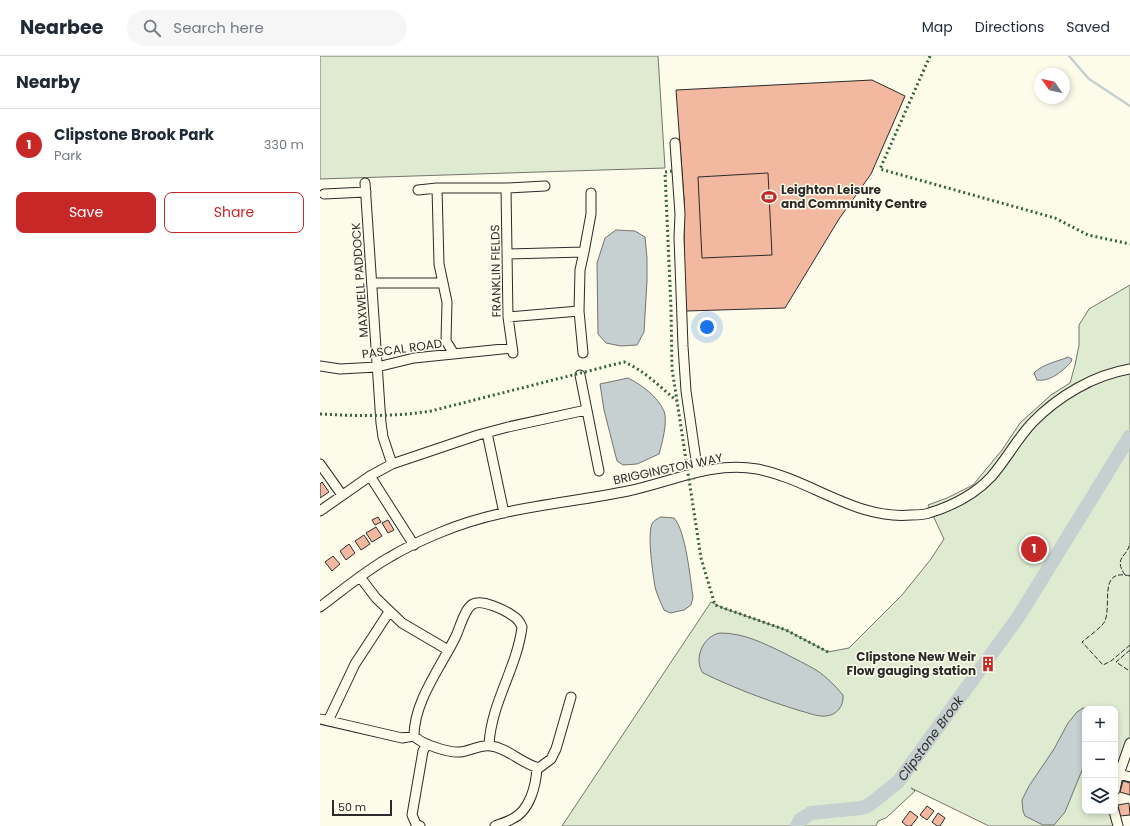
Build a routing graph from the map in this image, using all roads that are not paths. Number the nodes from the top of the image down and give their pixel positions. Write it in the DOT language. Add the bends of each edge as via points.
graph roads {
  1 [pos="675,143"];
  2 [pos="545,186"];
  3 [pos="437,188"];
  4 [pos="506,188"];
  5 [pos="418,190"];
  6 [pos="591,193"];
  7 [pos="324,194"];
  8 [pos="584,252"];
  9 [pos="507,254"];
  10 [pos="372,283"];
  11 [pos="443,283"];
  12 [pos="579,311"];
  13 [pos="508,317"];
  14 [pos="512,351"];
  15 [pos="583,353"];
  16 [pos="454,354"];
  17 [pos="320,366"];
  18 [pos="377,367"];
  19 [pos="1130,369"];
  20 [pos="580,375"];
  21 [pos="586,410"];
  22 [pos="487,432"];
  23 [pos="320,464"];
  24 [pos="392,464"];
  25 [pos="599,471"];
  26 [pos="692,474"];
  27 [pos="370,476"];
  28 [pos="342,495"];
  29 [pos="320,511"];
  30 [pos="504,512"];
  31 [pos="414,545"];
  32 [pos="360,577"];
  33 [pos="320,607"];
  34 [pos="389,612"];
  35 [pos="448,650"];
  36 [pos="571,697"];
  37 [pos="324,720"];
  38 [pos="414,736"];
  39 [pos="1130,743"];
  40 [pos="427,744"];
  41 [pos="489,745"];
  42 [pos="537,768"];
  43 [pos="1119,774"];
  44 [pos="1130,777"];
  45 [pos="1118,778"];
  46 [pos="1115,814"];
  47 [pos="420,826"];
  48 [pos="495,826"];
  49 [pos="1118,826"];
  1 -- 26 [label="street" via="686,391 697,467 692,470"];
  2 -- 4 [label="street"];
  3 -- 4 [label="street"];
  3 -- 5 [label="street"];
  3 -- 11 [label="street" via="439,264"];
  4 -- 9 [label="street, FRANKLIN FIELDS"];
  6 -- 8 [label="street"];
  7 -- 10 [label="street, MAXWELL PADDOCK" via="365,187"];
  8 -- 9 [label="street"];
  8 -- 12 [label="street" via="580,270"];
  9 -- 13 [label="street, FRANKLIN FIELDS"];
  10 -- 11 [label="street"];
  10 -- 18 [label="street, MAXWELL PADDOCK"];
  11 -- 16 [label="street" via="447,302 446,341"];
  12 -- 13 [label="street"];
  12 -- 15 [label="street"];
  13 -- 14 [label="street, FRANKLIN FIELDS"];
  14 -- 16 [label="street, PASCAL ROAD"];
  16 -- 18 [label="street, PASCAL ROAD" via="414,358"];
  17 -- 18 [label="street, PASCAL ROAD" via="340,369"];
  18 -- 24 [label="street, MAXWELL PADDOCK" via="383,437"];
  19 -- 26 [label="street, BRIGGINGTON WAY" via="1091,382 1064,396 1034,421 990,478 978,489 963,499 927,514 887,515 869,511 802,483 756,469 734,467"];
  20 -- 21 [label="street"];
  21 -- 22 [label="street"];
  21 -- 25 [label="street"];
  22 -- 24 [label="street"];
  22 -- 30 [label="street"];
  23 -- 28 [label="street"];
  24 -- 27 [label="street"];
  26 -- 30 [label="street, BRIGGINGTON WAY" via="630,491"];
  27 -- 28 [label="street"];
  27 -- 31 [label="street"];
  28 -- 29 [label="street"];
  30 -- 31 [label="street, BRIGGINGTON WAY" via="440,532"];
  31 -- 32 [label="street, BRIGGINGTON WAY" via="389,557"];
  32 -- 33 [label="street, BRIGGINGTON WAY"];
  32 -- 34 [label="street"];
  34 -- 35 [label="street" via="402,623"];
  34 -- 37 [label="street" via="355,664"];
  35 -- 38 [label="street" via="420,706"];
  35 -- 41 [label="street" via="467,611 477,602 513,616 522,627 517,649 492,717"];
  36 -- 42 [label="street" via="554,754 544,765"];
  37 -- 38 [label="street" via="402,738"];
  38 -- 40 [label="street"];
  39 -- 43 [label="street"];
  40 -- 41 [label="street" via="454,752"];
  40 -- 47 [label="street" via="423,751 412,815 416,824"];
  41 -- 42 [label="street"];
  42 -- 48 [label="street" via="535,783 526,807 513,819"];
  43 -- 44 [label="street"];
  43 -- 45 [label="street"];
  46 -- 49 [label="street"];
}
